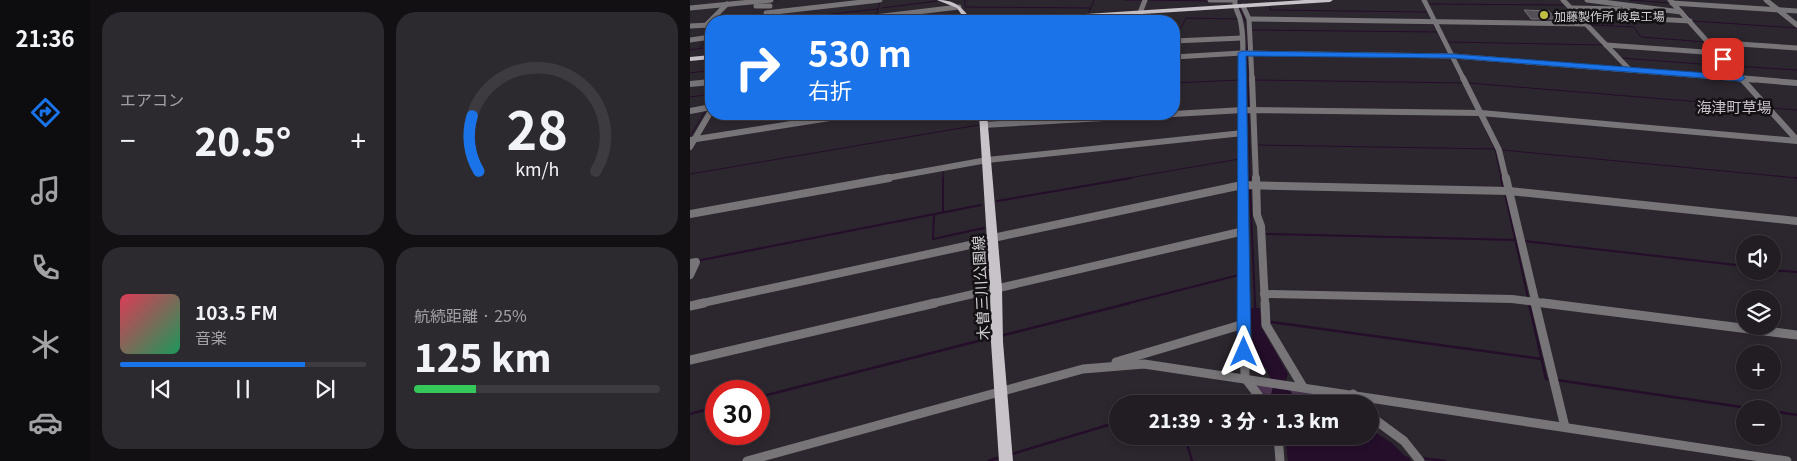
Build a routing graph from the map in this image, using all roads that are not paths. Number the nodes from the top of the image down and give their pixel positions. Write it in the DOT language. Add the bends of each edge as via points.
graph roads {
  1 [pos="882,0"];
  2 [pos="940,0"];
  3 [pos="962,0"];
  4 [pos="1145,0"];
  5 [pos="1210,0"];
  6 [pos="1330,0"];
  7 [pos="1424,0"];
  8 [pos="1563,0"];
  9 [pos="1587,0"];
  10 [pos="1628,0"];
  11 [pos="1766,0"];
  12 [pos="1671,1"];
  13 [pos="772,2"];
  14 [pos="727,4"];
  15 [pos="1237,4"];
  16 [pos="960,7"];
  17 [pos="1624,7"];
  18 [pos="1634,7"];
  19 [pos="690,8"];
  20 [pos="1571,8"];
  21 [pos="1777,9"];
  22 [pos="1797,11"];
  23 [pos="1680,12"];
  24 [pos="766,13"];
  25 [pos="1140,13"];
  26 [pos="718,15"];
  27 [pos="879,15"];
  28 [pos="905,15"];
  29 [pos="963,15"];
  30 [pos="1107,15"];
  31 [pos="1248,19"];
  32 [pos="1435,22"];
  33 [pos="1690,22"];
  34 [pos="1586,24"];
  35 [pos="705,25"];
  36 [pos="1797,25"];
  37 [pos="690,26"];
  38 [pos="705,38"];
  39 [pos="1242,38"];
  40 [pos="690,40"];
  41 [pos="1180,41"];
  42 [pos="1708,42"];
  43 [pos="1606,45"];
  44 [pos="1713,48"];
  45 [pos="1797,48"];
  46 [pos="1678,50"];
  47 [pos="1247,53"];
  48 [pos="1718,53"];
  49 [pos="1453,56"];
  50 [pos="705,57"];
  51 [pos="1180,57"];
  52 [pos="690,59"];
  53 [pos="1630,70"];
  54 [pos="1741,78"];
  55 [pos="705,83"];
  56 [pos="1797,83"];
  57 [pos="690,84"];
  58 [pos="705,109"];
  59 [pos="690,110"];
  60 [pos="1243,110"];
  61 [pos="1252,110"];
  62 [pos="1180,112"];
  63 [pos="1481,113"];
  64 [pos="705,118"];
  65 [pos="816,120"];
  66 [pos="983,120"];
  67 [pos="1243,133"];
  68 [pos="692,139"];
  69 [pos="1797,140"];
  70 [pos="690,147"];
  71 [pos="987,160"];
  72 [pos="1244,185"];
  73 [pos="1255,186"];
  74 [pos="1509,191"];
  75 [pos="690,214"];
  76 [pos="1797,221"];
  77 [pos="1244,231"];
  78 [pos="993,239"];
  79 [pos="690,263"];
  80 [pos="690,275"];
  81 [pos="996,288"];
  82 [pos="1264,294"];
  83 [pos="1534,301"];
  84 [pos="690,306"];
  85 [pos="1244,324"];
  86 [pos="1797,335"];
  87 [pos="690,360"];
  88 [pos="1107,365"];
  89 [pos="1244,378"];
  90 [pos="1303,387"];
  91 [pos="1001,391"];
  92 [pos="1353,394"];
  93 [pos="1258,395"];
  94 [pos="1379,422"];
  95 [pos="1565,427"];
  96 [pos="1279,445"];
  97 [pos="1417,456"];
  98 [pos="747,461"];
  99 [pos="1006,461"];
  100 [pos="1280,461"];
  101 [pos="1786,461"];
  1 -- 24 [label="street"];
  1 -- 27 [label="street"];
  2 -- 16 [label="main road"];
  3 -- 16 [label="street"];
  4 -- 25 [label="street"];
  5 -- 15 [label="street"];
  6 -- 15 [label="main road"];
  7 -- 32 [label="street"];
  8 -- 20 [label="street"];
  9 -- 17 [label="street"];
  10 -- 18 [label="street"];
  11 -- 21 [label="street"];
  12 -- 21 [label="street"];
  12 -- 23 [label="street"];
  13 -- 14 [label="street"];
  13 -- 24 [label="street"];
  14 -- 19 [label="street"];
  14 -- 26 [label="street"];
  15 -- 25 [label="main road"];
  15 -- 31 [label="street"];
  15 -- 39 [label="street"];
  16 -- 28 [label="street"];
  16 -- 29 [label="main road"];
  17 -- 18 [label="street"];
  17 -- 20 [label="street"];
  17 -- 33 [label="street" via="1635,18"];
  18 -- 23 [label="street"];
  20 -- 34 [label="street"];
  21 -- 22 [label="street"];
  21 -- 36 [label="street"];
  23 -- 33 [label="street"];
  25 -- 30 [label="main road"];
  31 -- 32 [label="street"];
  31 -- 47 [label="street"];
  32 -- 34 [label="street"];
  32 -- 49 [label="street"];
  33 -- 42 [label="street"];
  34 -- 43 [label="street"];
  35 -- 37 [label="street"];
  38 -- 40 [label="street"];
  39 -- 41 [label="street"];
  39 -- 47 [label="street"];
  42 -- 44 [label="street"];
  42 -- 45 [label="street"];
  43 -- 46 [label="street"];
  43 -- 53 [label="street"];
  44 -- 46 [label="street" via="1674,45"];
  44 -- 48 [label="street"];
  46 -- 48 [label="street"];
  47 -- 49 [label="street"];
  47 -- 51 [label="street"];
  47 -- 60 [label="street"];
  47 -- 61 [label="street"];
  48 -- 54 [label="street"];
  49 -- 53 [label="street"];
  49 -- 63 [label="street"];
  50 -- 52 [label="main road"];
  53 -- 54 [label="street"];
  54 -- 56 [label="street"];
  54 -- 69 [label="street"];
  55 -- 57 [label="street"];
  58 -- 59 [label="street"];
  60 -- 61 [label="street"];
  60 -- 62 [label="street"];
  60 -- 67 [label="street"];
  61 -- 63 [label="street"];
  61 -- 73 [label="street"];
  63 -- 69 [label="street"];
  63 -- 74 [label="street" via="1499,150"];
  64 -- 68 [label="street"];
  65 -- 68 [label="street"];
  66 -- 71 [label="main road, 木曽三川公園線"];
  67 -- 71 [label="street"];
  67 -- 72 [label="street"];
  68 -- 70 [label="street"];
  71 -- 75 [label="street"];
  71 -- 78 [label="main road, 木曽三川公園線"];
  72 -- 73 [label="street"];
  72 -- 77 [label="street"];
  72 -- 78 [label="street"];
  73 -- 74 [label="street"];
  73 -- 82 [label="street" via="1261,226"];
  74 -- 76 [label="street"];
  74 -- 83 [label="street"];
  77 -- 81 [label="street"];
  77 -- 85 [label="street"];
  78 -- 81 [label="main road, 木曽三川公園線"];
  78 -- 84 [label="street"];
  79 -- 80 [label="street" via="696,262"];
  81 -- 87 [label="street"];
  81 -- 91 [label="main road, 木曽三川公園線"];
  82 -- 83 [label="street"];
  82 -- 90 [label="street" via="1266,325"];
  83 -- 86 [label="street"];
  83 -- 95 [label="street"];
  85 -- 88 [label="street"];
  85 -- 89 [label="street"];
  88 -- 89 [label="street" via="1152,364"];
  88 -- 91 [label="street"];
  89 -- 90 [label="street"];
  89 -- 93 [label="street"];
  90 -- 92 [label="street"];
  91 -- 98 [label="street"];
  91 -- 99 [label="main road, 木曽三川公園線"];
  92 -- 95 [label="street"];
  94 -- 97 [label="street" via="1400,437"];
  95 -- 101 [label="street"];
  96 -- 100 [label="street"];
}
